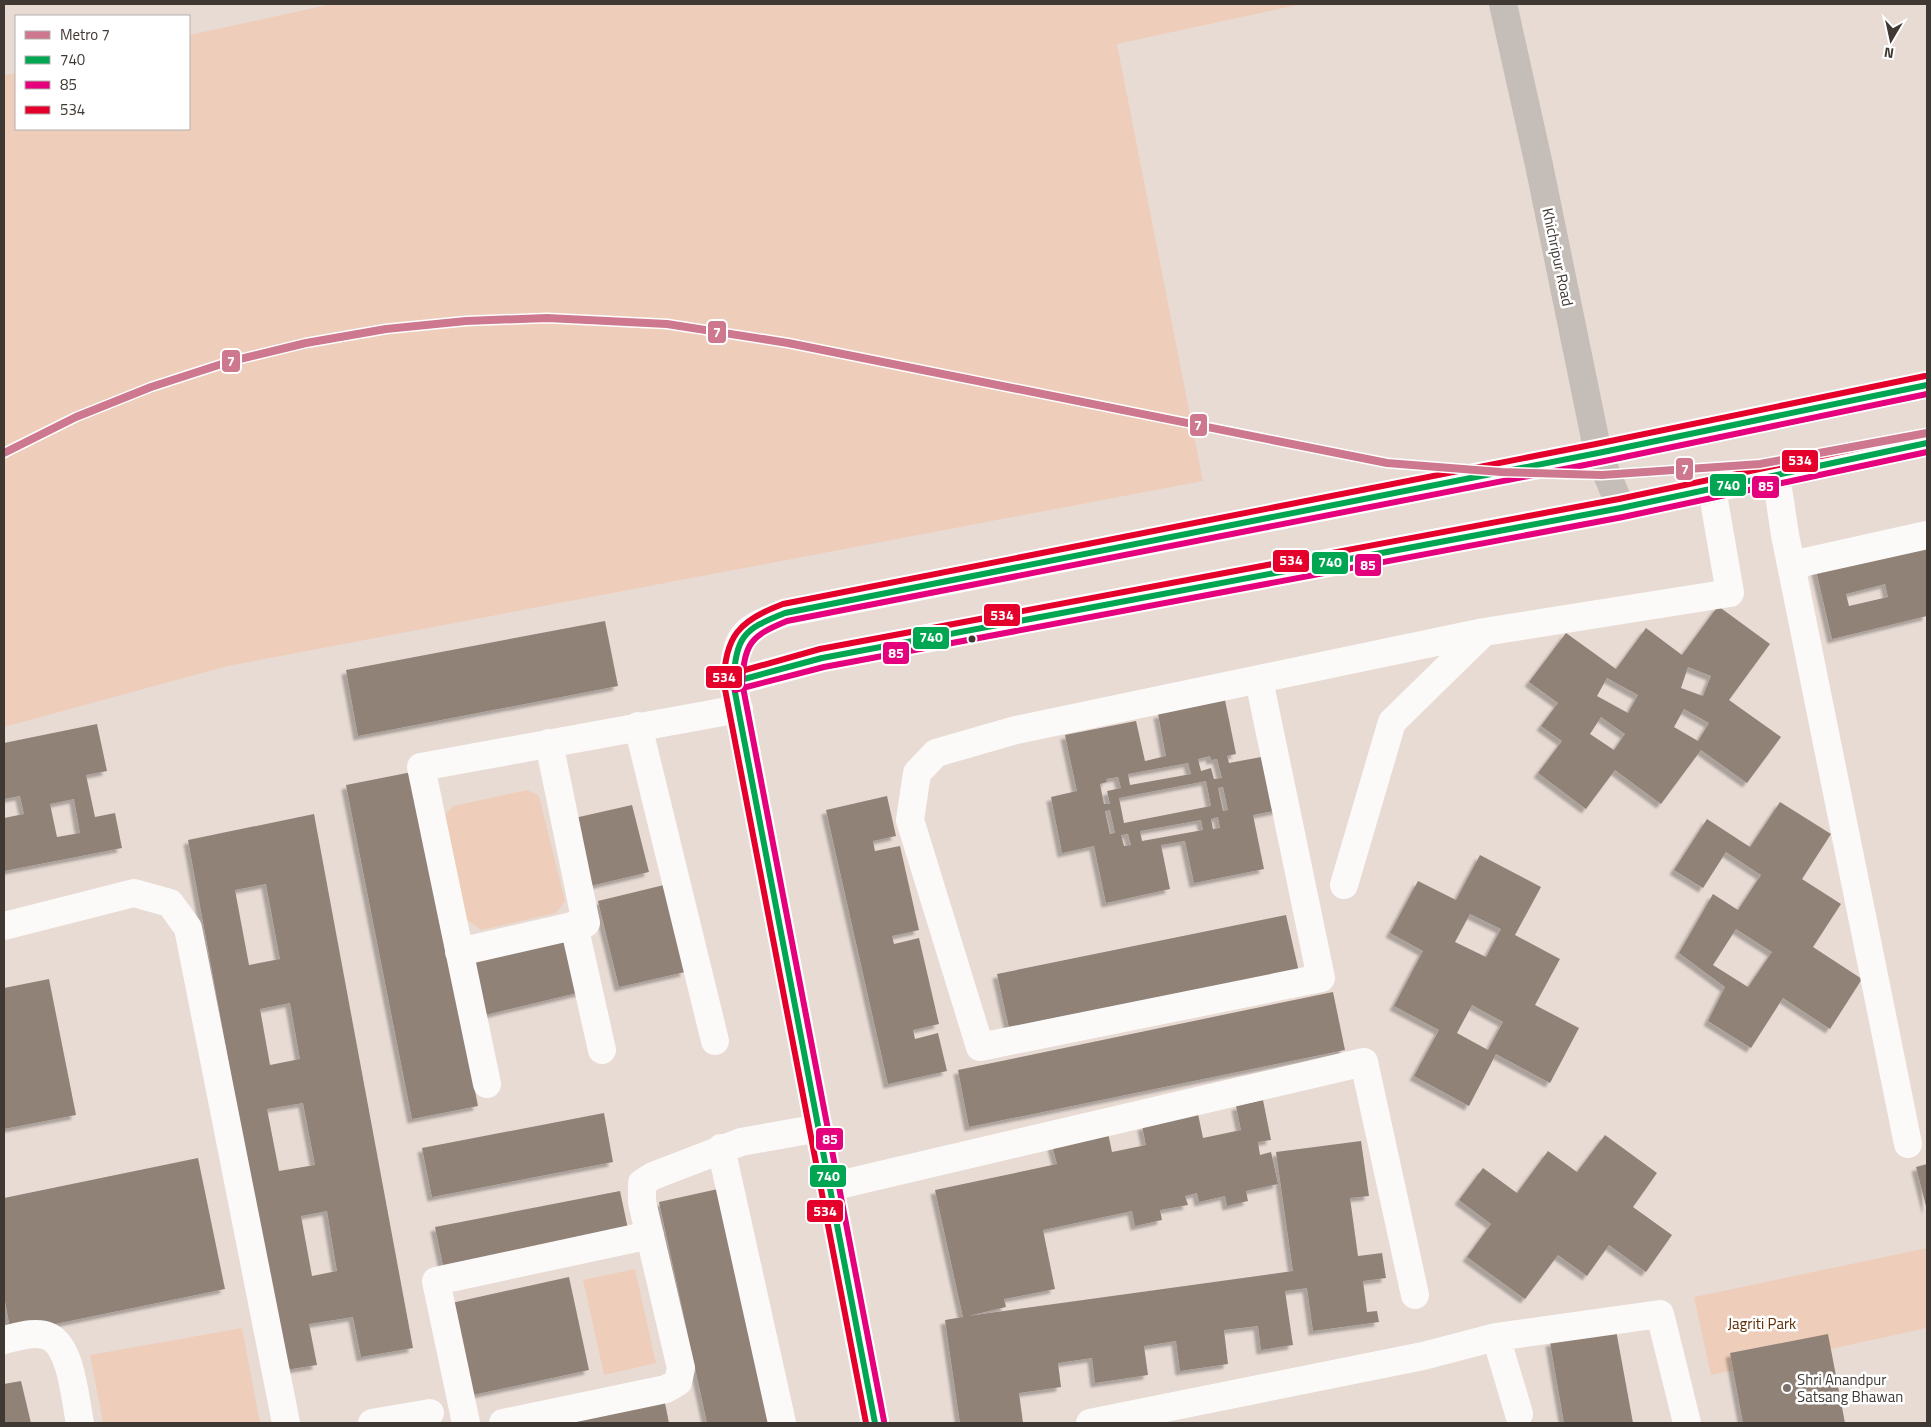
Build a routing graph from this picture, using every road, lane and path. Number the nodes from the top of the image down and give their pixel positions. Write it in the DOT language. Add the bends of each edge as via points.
graph roads {
  1 [pos="1503,4"];
  2 [pos="1927,385"];
  3 [pos="1927,443"];
  4 [pos="1598,453"];
  5 [pos="1776,475"];
  6 [pos="1712,489"];
  7 [pos="1621,508"];
  8 [pos="1927,535"];
  9 [pos="1792,565"];
  10 [pos="1484,632"];
  11 [pos="1259,680"];
  12 [pos="733,682"];
  13 [pos="739,709"];
  14 [pos="638,726"];
  15 [pos="549,743"];
  16 [pos="1344,885"];
  17 [pos="574,925"];
  18 [pos="4,926"];
  19 [pos="459,952"];
  20 [pos="715,1041"];
  21 [pos="602,1050"];
  22 [pos="486,1084"];
  23 [pos="819,1128"];
  24 [pos="1908,1144"];
  25 [pos="721,1148"];
  26 [pos="830,1187"];
  27 [pos="650,1236"];
  28 [pos="1415,1296"];
  29 [pos="1496,1337"];
  30 [pos="4,1340"];
  31 [pos="430,1413"];
  32 [pos="1519,1414"];
  33 [pos="80,1423"];
  34 [pos="286,1423"];
  35 [pos="372,1423"];
  36 [pos="466,1423"];
  37 [pos="503,1423"];
  38 [pos="782,1423"];
  39 [pos="875,1423"];
  40 [pos="1093,1423"];
  41 [pos="1687,1423"];
  1 -- 4 [label="main road, Khichripur Road"];
  2 -- 4 [label="main road"];
  3 -- 5 [label="main road"];
  4 -- 7 [label="main road, Khichripur Road"];
  4 -- 12 [label="street" via="785,613 755,624 742,637 736,650"];
  5 -- 6 [label="main road"];
  5 -- 9 [label="street"];
  6 -- 7 [label="main road"];
  6 -- 10 [label="street" via="1730,593"];
  7 -- 12 [label="street" via="822,658"];
  8 -- 9 [label="street"];
  9 -- 24 [label="street"];
  10 -- 11 [label="street"];
  10 -- 16 [label="street" via="1392,722"];
  11 -- 11 [label="street" via="1016,730 936,753 917,773 910,820 980,1047 1321,978"];
  12 -- 13 [label="street"];
  13 -- 14 [label="street"];
  13 -- 23 [label="street"];
  14 -- 15 [label="street"];
  14 -- 20 [label="street"];
  15 -- 17 [label="street" via="586,923"];
  15 -- 19 [label="street" via="421,768"];
  17 -- 19 [label="street"];
  17 -- 21 [label="street"];
  18 -- 34 [label="street" via="134,893 170,903 188,928"];
  19 -- 22 [label="street"];
  23 -- 25 [label="street"];
  23 -- 26 [label="street"];
  25 -- 27 [label="street" via="642,1183 642,1202"];
  25 -- 38 [label="street"];
  26 -- 28 [label="street" via="1364,1062"];
  26 -- 39 [label="street"];
  27 -- 36 [label="street" via="436,1281"];
  27 -- 37 [label="street" via="681,1368 678,1382 666,1389"];
  29 -- 32 [label="street"];
  29 -- 40 [label="street" via="1423,1356"];
  29 -- 41 [label="street" via="1660,1314"];
  30 -- 33 [label="street" via="30,1334 50,1337 66,1354"];
  31 -- 35 [label="street"];
}
